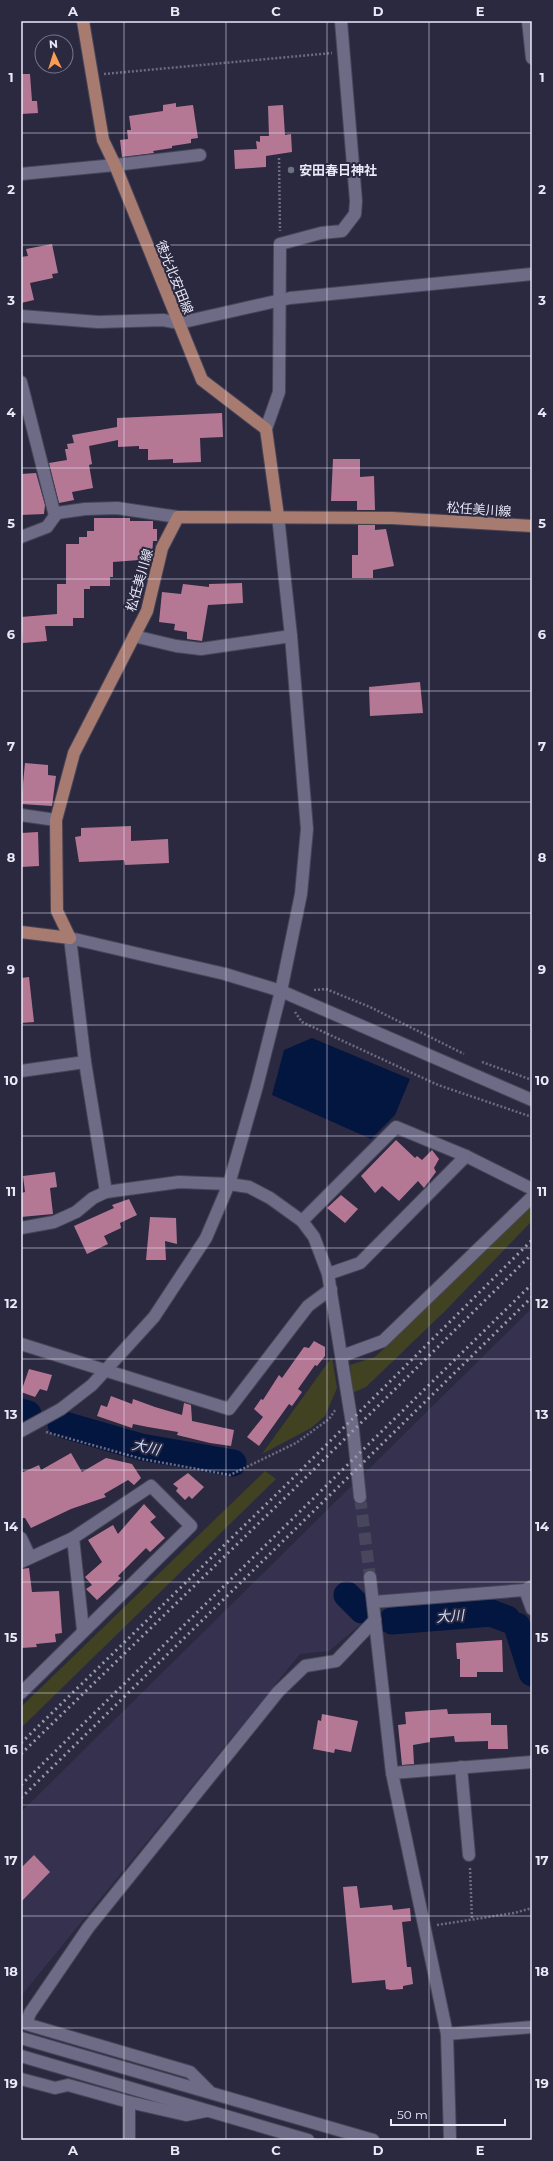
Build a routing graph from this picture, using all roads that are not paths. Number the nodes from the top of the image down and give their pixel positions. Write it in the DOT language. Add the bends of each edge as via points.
graph roads {
  1 [pos="83,21"];
  2 [pos="341,21"];
  3 [pos="528,21"];
  4 [pos="532,58"];
  5 [pos="200,155"];
  6 [pos="116,165"];
  7 [pos="21,174"];
  8 [pos="532,274"];
  9 [pos="280,300"];
  10 [pos="21,316"];
  11 [pos="179,323"];
  12 [pos="21,382"];
  13 [pos="266,429"];
  14 [pos="55,516"];
  15 [pos="278,516"];
  16 [pos="178,517"];
  17 [pos="532,526"];
  18 [pos="21,537"];
  19 [pos="134,636"];
  20 [pos="291,636"];
  21 [pos="21,815"];
  22 [pos="56,820"];
  23 [pos="21,932"];
  24 [pos="70,938"];
  25 [pos="281,991"];
  26 [pos="85,1062"];
  27 [pos="21,1071"];
  28 [pos="532,1100"];
  29 [pos="466,1156"];
  30 [pos="229,1184"];
  31 [pos="532,1189"];
  32 [pos="106,1192"];
  33 [pos="532,1197"];
  34 [pos="302,1222"];
  35 [pos="21,1228"];
  36 [pos="328,1274"];
  37 [pos="331,1289"];
  38 [pos="21,1344"];
  39 [pos="342,1356"];
  40 [pos="106,1370"];
  41 [pos="26,1429"];
  42 [pos="360,1497"];
  43 [pos="21,1538"];
  44 [pos="73,1538"];
  45 [pos="26,1560"];
  46 [pos="370,1576"];
  47 [pos="528,1588"];
  48 [pos="373,1602"];
  49 [pos="532,1609"];
  50 [pos="375,1620"];
  51 [pos="83,1630"];
  52 [pos="21,1693"];
  53 [pos="528,1762"];
  54 [pos="461,1767"];
  55 [pos="392,1773"];
  56 [pos="469,1855"];
  57 [pos="532,2027"];
  58 [pos="447,2034"];
  59 [pos="21,2038"];
  60 [pos="21,2056"];
  61 [pos="21,2079"];
  62 [pos="209,2091"];
  63 [pos="129,2102"];
  64 [pos="209,2110"];
  65 [pos="129,2140"];
  66 [pos="308,2140"];
  67 [pos="373,2140"];
  68 [pos="450,2140"];
  1 -- 6 [label="main road, 徳光北安田線" via="103,140"];
  2 -- 9 [label="street" via="355,214 342,231 321,233 280,244"];
  3 -- 4 [label="street"];
  5 -- 6 [label="street"];
  6 -- 7 [label="street"];
  6 -- 11 [label="main road, 徳光北安田線"];
  8 -- 9 [label="street"];
  9 -- 11 [label="street"];
  9 -- 13 [label="street" via="279,392"];
  10 -- 11 [label="street" via="98,322 163,320"];
  11 -- 13 [label="main road, 徳光北安田線" via="202,380"];
  12 -- 14 [label="street"];
  13 -- 15 [label="main road"];
  14 -- 16 [label="street" via="57,513 117,508"];
  14 -- 18 [label="street" via="47,527"];
  15 -- 16 [label="main road, 松任美川線"];
  15 -- 17 [label="main road, 松任美川線" via="392,518"];
  15 -- 20 [label="street"];
  16 -- 19 [label="main road, 松任美川線" via="162,548 147,611"];
  19 -- 20 [label="street" via="201,649"];
  19 -- 22 [label="main road, 松任美川線" via="74,752"];
  20 -- 25 [label="street" via="307,829 301,894"];
  21 -- 22 [label="street"];
  22 -- 24 [label="main road, 松任美川線" via="57,911"];
  23 -- 24 [label="main road"];
  24 -- 25 [label="street" via="225,974"];
  24 -- 26 [label="street"];
  25 -- 28 [label="street"];
  25 -- 30 [label="street"];
  26 -- 27 [label="street"];
  26 -- 32 [label="street"];
  29 -- 31 [label="street"];
  29 -- 34 [label="street" via="396,1127"];
  29 -- 36 [label="street" via="360,1264"];
  30 -- 32 [label="street" via="179,1182"];
  30 -- 34 [label="street" via="249,1188 270,1198"];
  30 -- 40 [label="street" via="206,1238 154,1317"];
  32 -- 35 [label="street" via="93,1198 76,1212 54,1222"];
  33 -- 39 [label="street" via="383,1341"];
  34 -- 36 [label="street" via="314,1237"];
  36 -- 37 [label="street"];
  37 -- 39 [label="street"];
  37 -- 40 [label="street" via="308,1306 229,1409"];
  38 -- 40 [label="street"];
  39 -- 42 [label="street"];
  40 -- 41 [label="street" via="92,1385 61,1409"];
  43 -- 45 [label="street"];
  44 -- 45 [label="street"];
  44 -- 51 [label="street"];
  44 -- 51 [label="street" via="151,1486 191,1526"];
  46 -- 48 [label="street"];
  47 -- 48 [label="street"];
  47 -- 49 [label="street"];
  48 -- 50 [label="street"];
  50 -- 55 [label="street"];
  50 -- 62 [label="street" via="336,1661 305,1666 278,1692 88,1928 30,2013 26,2024 190,2072"];
  51 -- 52 [label="street"];
  53 -- 54 [label="street"];
  54 -- 55 [label="street"];
  54 -- 56 [label="street"];
  55 -- 58 [label="street"];
  57 -- 58 [label="street"];
  58 -- 68 [label="street"];
  59 -- 62 [label="street"];
  60 -- 64 [label="street"];
  61 -- 63 [label="street" via="55,2088 68,2085"];
  62 -- 67 [label="street"];
  63 -- 64 [label="street" via="186,2115"];
  63 -- 65 [label="street"];
  64 -- 66 [label="street"];
}
